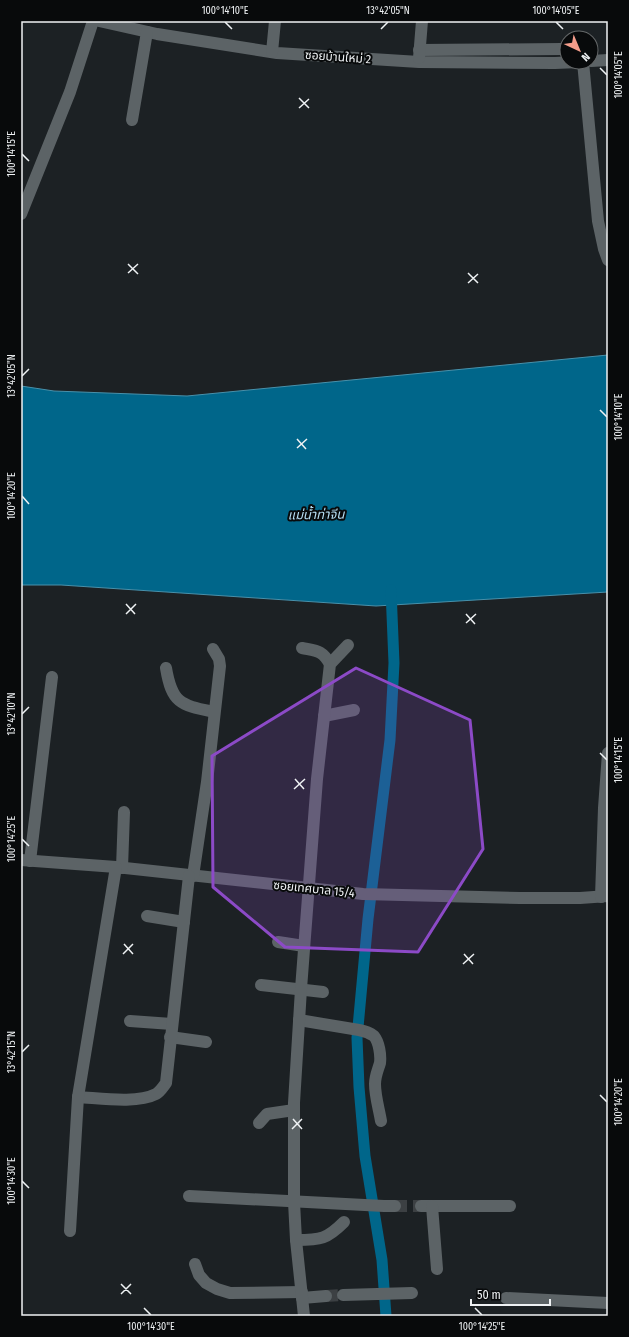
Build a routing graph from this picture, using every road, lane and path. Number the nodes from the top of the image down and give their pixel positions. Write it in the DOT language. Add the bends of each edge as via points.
graph roads {
  1 [pos="93,21"];
  2 [pos="99,21"];
  3 [pos="275,21"];
  4 [pos="422,21"];
  5 [pos="147,32"];
  6 [pos="559,49"];
  7 [pos="272,52"];
  8 [pos="419,56"];
  9 [pos="559,63"];
  10 [pos="584,70"];
  11 [pos="132,120"];
  12 [pos="21,214"];
  13 [pos="608,260"];
  14 [pos="348,645"];
  15 [pos="302,648"];
  16 [pos="213,649"];
  17 [pos="330,664"];
  18 [pos="166,668"];
  19 [pos="52,677"];
  20 [pos="354,710"];
  21 [pos="214,712"];
  22 [pos="324,716"];
  23 [pos="608,754"];
  24 [pos="124,812"];
  25 [pos="23,862"];
  26 [pos="119,868"];
  27 [pos="191,876"];
  28 [pos="308,888"];
  29 [pos="604,897"];
  30 [pos="147,916"];
  31 [pos="184,922"];
  32 [pos="278,942"];
  33 [pos="304,946"];
  34 [pos="261,985"];
  35 [pos="301,988"];
  36 [pos="323,992"];
  37 [pos="299,1020"];
  38 [pos="130,1022"];
  39 [pos="172,1024"];
  40 [pos="170,1037"];
  41 [pos="206,1042"];
  42 [pos="78,1097"];
  43 [pos="294,1110"];
  44 [pos="381,1120"];
  45 [pos="259,1123"];
  46 [pos="189,1196"];
  47 [pos="294,1202"];
  48 [pos="390,1206"];
  49 [pos="510,1206"];
  50 [pos="344,1222"];
  51 [pos="70,1231"];
  52 [pos="296,1240"];
  53 [pos="195,1264"];
  54 [pos="437,1269"];
  55 [pos="412,1292"];
  56 [pos="302,1295"];
  57 [pos="342,1295"];
  58 [pos="326,1296"];
  59 [pos="506,1298"];
  60 [pos="608,1304"];
  61 [pos="304,1316"];
  1 -- 12 [label="street" via="70,92"];
  2 -- 5 [label="street, ซอยบ้านใหม่ 2"];
  3 -- 7 [label="street"];
  4 -- 8 [label="street"];
  5 -- 7 [label="street, ซอยบ้านใหม่ 2"];
  5 -- 11 [label="street"];
  6 -- 8 [label="street"];
  7 -- 8 [label="street, ซอยบ้านใหม่ 2"];
  8 -- 9 [label="street, ซอยบ้านใหม่ 2"];
  10 -- 13 [label="street" via="598,220"];
  14 -- 17 [label="street"];
  15 -- 17 [label="street" via="320,652"];
  16 -- 21 [label="street" via="220,666"];
  17 -- 22 [label="street"];
  18 -- 21 [label="street" via="171,689 182,703"];
  19 -- 25 [label="street"];
  20 -- 22 [label="street"];
  21 -- 27 [label="street" via="207,782"];
  22 -- 28 [label="street"];
  23 -- 29 [label="street" via="604,808"];
  24 -- 26 [label="street"];
  25 -- 26 [label="street, ซอยเทศบาล 15/4"];
  26 -- 27 [label="street, ซอยเทศบาล 15/4"];
  26 -- 42 [label="street"];
  27 -- 28 [label="street, ซอยเทศบาล 15/4"];
  27 -- 31 [label="street"];
  28 -- 29 [label="street, ซอยเทศบาล 15/4" via="387,895"];
  28 -- 33 [label="street"];
  30 -- 31 [label="street"];
  31 -- 39 [label="street"];
  32 -- 33 [label="street"];
  33 -- 35 [label="street"];
  34 -- 35 [label="street"];
  35 -- 36 [label="street"];
  35 -- 37 [label="street"];
  37 -- 43 [label="street"];
  37 -- 44 [label="street" via="363,1031 374,1036 380,1054 375,1091"];
  38 -- 39 [label="street"];
  39 -- 40 [label="street"];
  40 -- 41 [label="street"];
  40 -- 42 [label="street" via="166,1082 160,1092 144,1099 133,1100"];
  42 -- 51 [label="street"];
  43 -- 45 [label="street" via="267,1114"];
  43 -- 47 [label="street"];
  46 -- 47 [label="street"];
  47 -- 48 [label="street"];
  47 -- 52 [label="street"];
  49 -- 54 [label="street" via="426,1206"];
  50 -- 52 [label="street" via="325,1237 316,1240"];
  52 -- 56 [label="street"];
  53 -- 56 [label="street" via="199,1275 206,1283 230,1293"];
  55 -- 57 [label="street"];
  56 -- 58 [label="street"];
  56 -- 61 [label="street"];
  59 -- 60 [label="street"];
}
